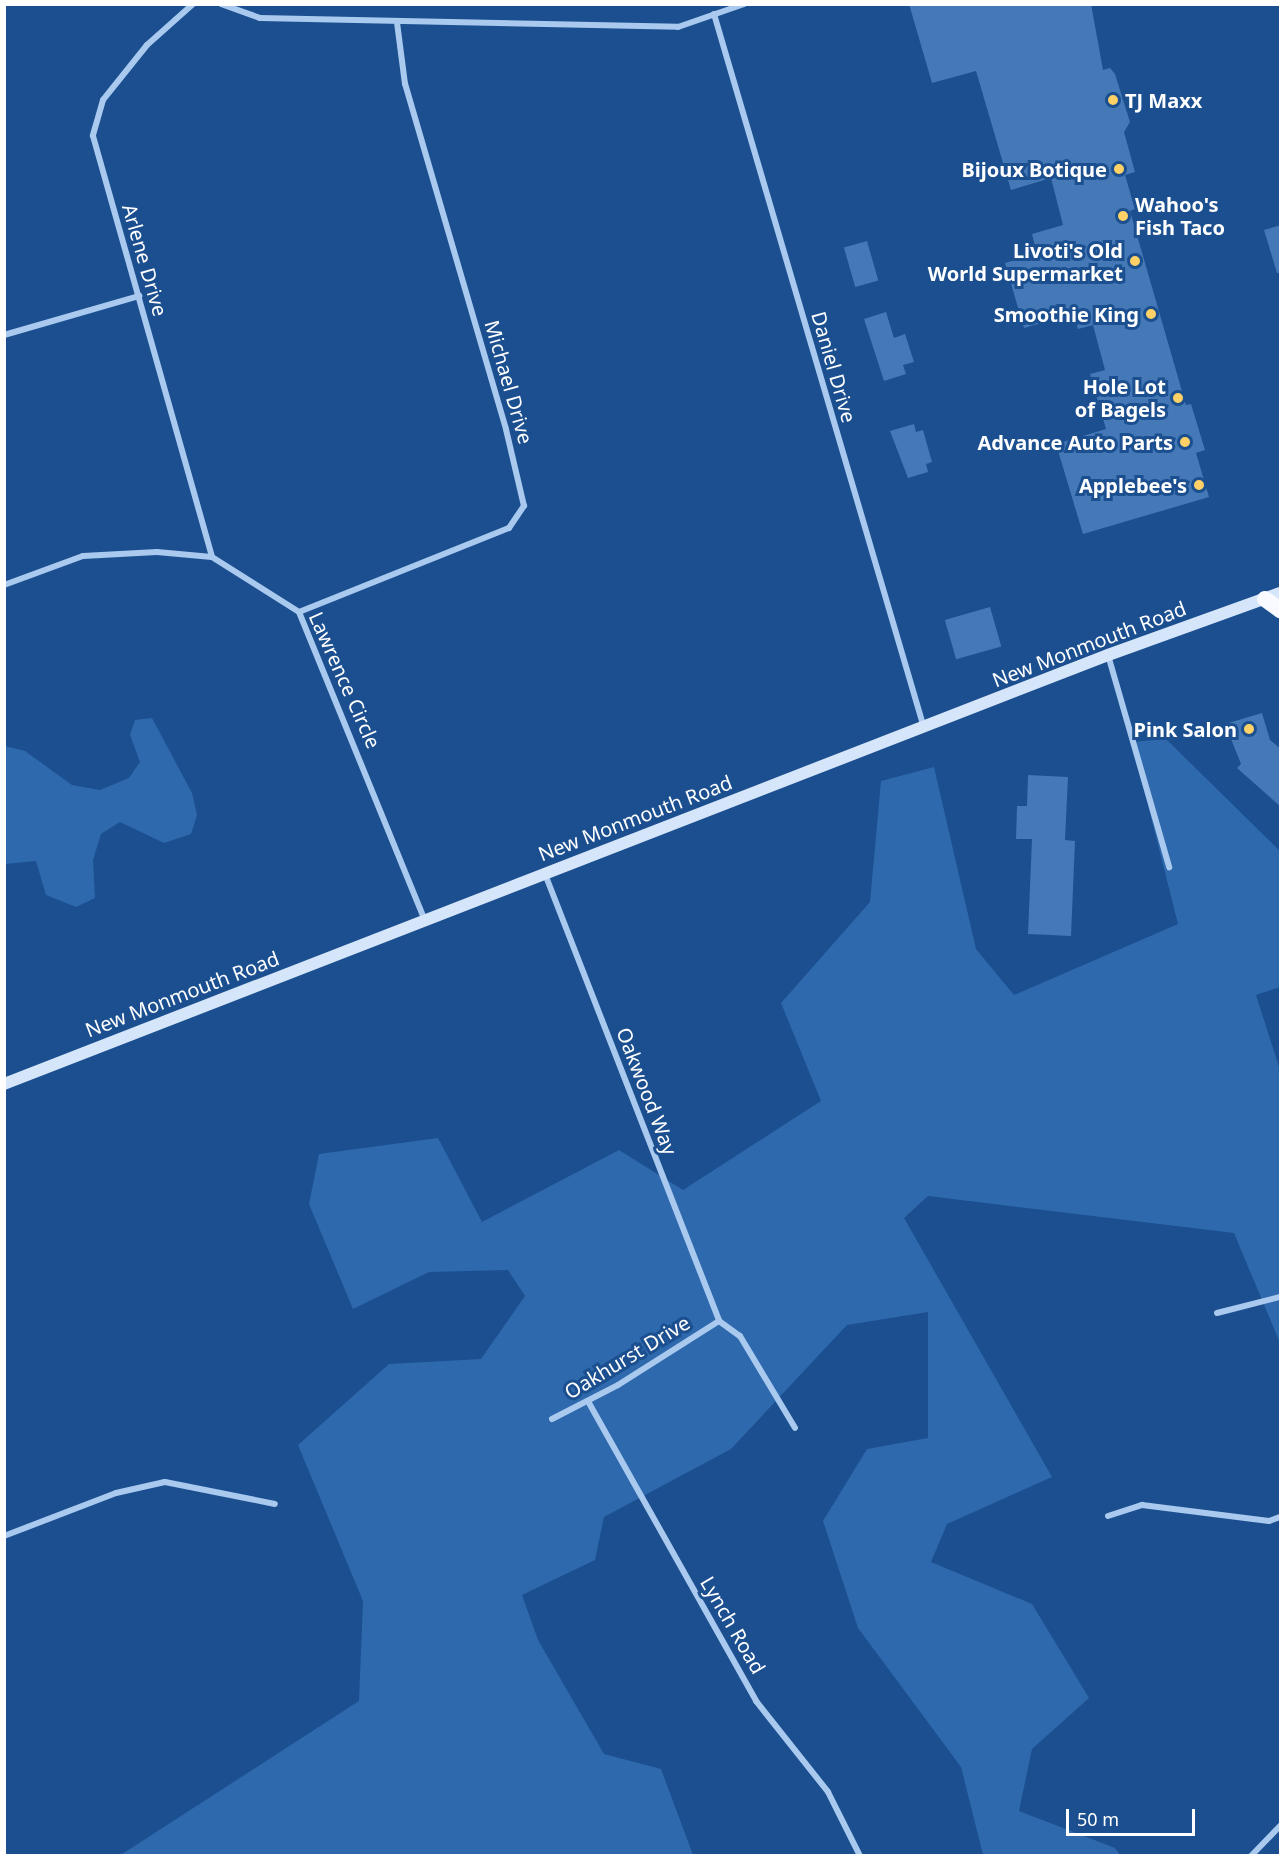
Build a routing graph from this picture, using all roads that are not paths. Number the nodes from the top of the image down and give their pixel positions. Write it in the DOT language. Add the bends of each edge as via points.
graph roads {
  1 [pos="193,4"];
  2 [pos="221,4"];
  3 [pos="744,4"];
  4 [pos="714,14"];
  5 [pos="397,22"];
  6 [pos="139,296"];
  7 [pos="4,335"];
  8 [pos="212,557"];
  9 [pos="4,585"];
  10 [pos="1273,596"];
  11 [pos="1281,610"];
  12 [pos="299,612"];
  13 [pos="1108,655"];
  14 [pos="924,728"];
  15 [pos="1169,867"];
  16 [pos="545,874"];
  17 [pos="425,920"];
  18 [pos="4,1084"];
  19 [pos="1281,1297"];
  20 [pos="1217,1312"];
  21 [pos="719,1321"];
  22 [pos="589,1403"];
  23 [pos="552,1419"];
  24 [pos="795,1428"];
  25 [pos="274,1504"];
  26 [pos="1108,1516"];
  27 [pos="1281,1517"];
  28 [pos="4,1536"];
  29 [pos="1281,1826"];
  30 [pos="860,1856"];
  31 [pos="1251,1856"];
  1 -- 6 [label="street, Arlene Drive" via="147,45 104,100 93,124 94,142"];
  2 -- 5 [label="street" via="248,17"];
  3 -- 4 [label="street"];
  4 -- 5 [label="street" via="678,27"];
  4 -- 14 [label="street, Daniel Drive"];
  5 -- 12 [label="street, Michael Drive" via="405,84 506,429 524,506 509,528"];
  6 -- 7 [label="street"];
  6 -- 8 [label="street, Arlene Drive"];
  8 -- 9 [label="street, Lawrence Circle" via="102,552"];
  8 -- 12 [label="street, Lawrence Circle"];
  10 -- 11 [label="highway"];
  10 -- 13 [label="main road, New Monmouth Road"];
  12 -- 17 [label="street, Lawrence Circle"];
  13 -- 14 [label="main road, New Monmouth Road"];
  13 -- 15 [label="street"];
  14 -- 16 [label="main road, New Monmouth Road"];
  16 -- 17 [label="main road, New Monmouth Road"];
  16 -- 21 [label="street, Oakwood Way"];
  17 -- 18 [label="main road, New Monmouth Road"];
  19 -- 20 [label="street"];
  21 -- 22 [label="street, Oakhurst Drive"];
  21 -- 24 [label="street" via="740,1336"];
  22 -- 23 [label="street, Oakhurst Drive"];
  22 -- 30 [label="street, Lynch Road" via="756,1701 828,1792"];
  25 -- 28 [label="street" via="227,1498 186,1484 148,1484"];
  26 -- 27 [label="street" via="1142,1505 1269,1521"];
  29 -- 31 [label="street"];
}
